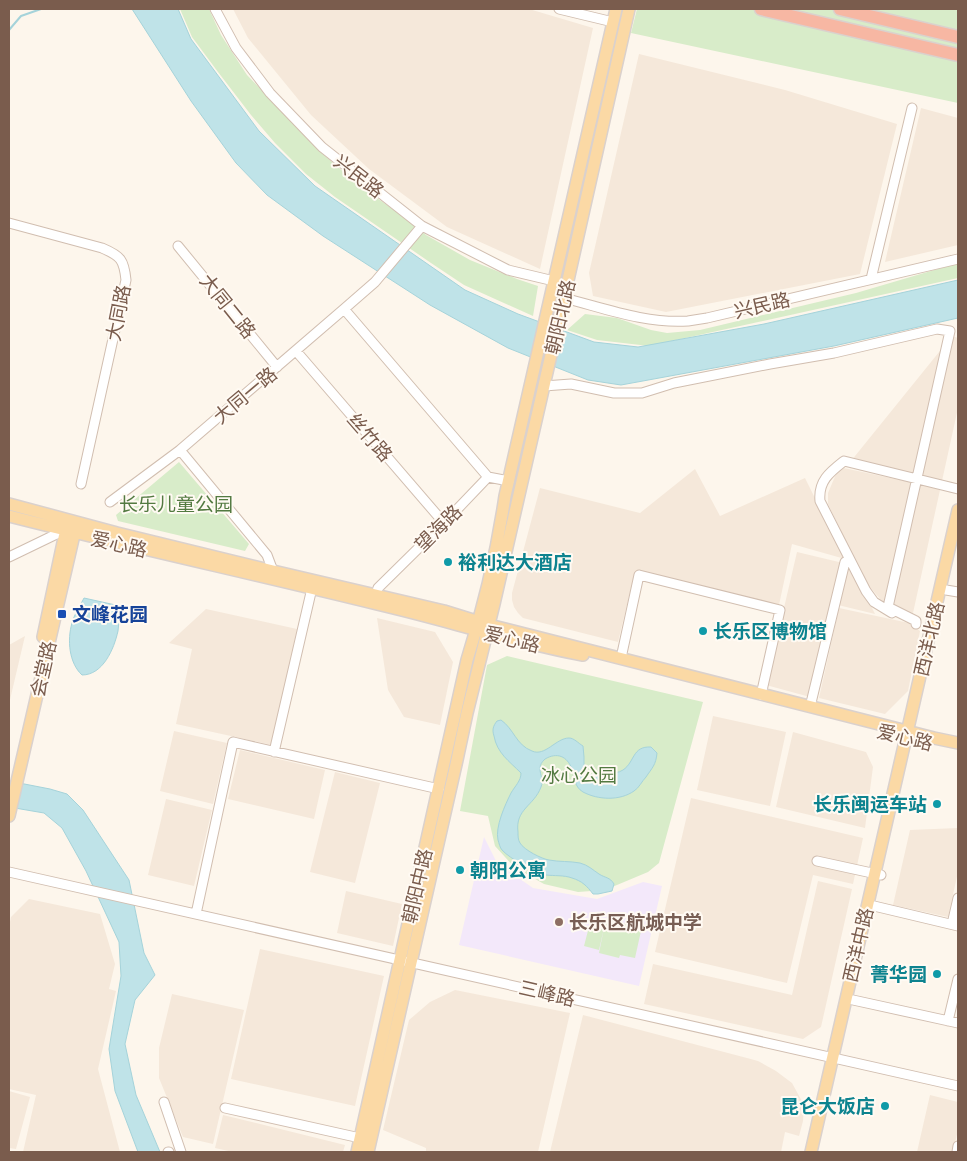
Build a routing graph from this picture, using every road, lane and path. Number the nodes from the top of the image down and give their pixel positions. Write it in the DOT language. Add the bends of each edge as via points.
graph roads {
  1 [pos="215,9"];
  2 [pos="559,9"];
  3 [pos="616,9"];
  4 [pos="629,9"];
  5 [pos="761,9"];
  6 [pos="840,9"];
  7 [pos="613,22"];
  8 [pos="958,38"];
  9 [pos="958,56"];
  10 [pos="912,108"];
  11 [pos="9,223"];
  12 [pos="422,226"];
  13 [pos="178,246"];
  14 [pos="958,259"];
  15 [pos="870,279"];
  16 [pos="554,281"];
  17 [pos="564,298"];
  18 [pos="344,309"];
  19 [pos="296,351"];
  20 [pos="277,367"];
  21 [pos="544,386"];
  22 [pos="180,450"];
  23 [pos="488,477"];
  24 [pos="918,478"];
  25 [pos="509,481"];
  26 [pos="81,484"];
  27 [pos="958,489"];
  28 [pos="110,502"];
  29 [pos="9,504"];
  30 [pos="958,510"];
  31 [pos="9,516"];
  32 [pos="444,523"];
  33 [pos="71,526"];
  34 [pos="958,538"];
  35 [pos="9,557"];
  36 [pos="846,562"];
  37 [pos="273,571"];
  38 [pos="312,588"];
  39 [pos="946,590"];
  40 [pos="958,592"];
  41 [pos="376,595"];
  42 [pos="916,624"];
  43 [pos="483,628"];
  44 [pos="931,630"];
  45 [pos="621,658"];
  46 [pos="761,695"];
  47 [pos="810,707"];
  48 [pos="911,736"];
  49 [pos="958,743"];
  50 [pos="958,750"];
  51 [pos="274,752"];
  52 [pos="445,760"];
  53 [pos="18,761"];
  54 [pos="457,763"];
  55 [pos="9,783"];
  56 [pos="439,789"];
  57 [pos="9,816"];
  58 [pos="817,861"];
  59 [pos="9,872"];
  60 [pos="878,874"];
  61 [pos="958,898"];
  62 [pos="874,906"];
  63 [pos="196,914"];
  64 [pos="955,925"];
  65 [pos="406,961"];
  66 [pos="958,979"];
  67 [pos="853,1000"];
  68 [pos="948,1020"];
  69 [pos="958,1023"];
  70 [pos="836,1058"];
  71 [pos="958,1086"];
  72 [pos="164,1102"];
  73 [pos="225,1108"];
  74 [pos="360,1138"];
  75 [pos="958,1146"];
  76 [pos="181,1152"];
  77 [pos="357,1152"];
  78 [pos="368,1152"];
  79 [pos="811,1152"];
  80 [pos="818,1152"];
  81 [pos="957,1152"];
  1 -- 12 [label="street, 兴民路" via="236,48 277,100 322,147"];
  2 -- 7 [label="street"];
  3 -- 7 [label="main road, 朝阳北路"];
  4 -- 17 [label="main road, 朝阳北路"];
  5 -- 9 [label="highway"];
  6 -- 8 [label="highway"];
  7 -- 16 [label="main road, 朝阳北路"];
  10 -- 15 [label="street"];
  11 -- 26 [label="street, 大同路" via="102,248 117,254 125,266 126,280"];
  12 -- 16 [label="street, 兴民路" via="508,270"];
  12 -- 18 [label="street, 大同一路" via="375,282"];
  13 -- 20 [label="street, 大同二路"];
  14 -- 15 [label="street, 兴民路"];
  15 -- 17 [label="street, 兴民路" via="687,321 638,317"];
  16 -- 25 [label="main road, 朝阳北路"];
  17 -- 21 [label="main road, 朝阳北路"];
  18 -- 19 [label="street, 大同一路"];
  18 -- 23 [label="street"];
  19 -- 20 [label="street, 大同一路"];
  19 -- 32 [label="street, 丝竹路"];
  20 -- 22 [label="street, 大同一路"];
  21 -- 24 [label="street" via="571,384 614,393 642,393 674,383 834,353 938,329 950,331"];
  21 -- 43 [label="main road, 朝阳北路"];
  22 -- 28 [label="street, 大同一路"];
  22 -- 37 [label="street" via="267,555"];
  23 -- 25 [label="street"];
  23 -- 32 [label="street, 望海路"];
  24 -- 27 [label="street"];
  24 -- 42 [label="street" via="888,607 916,621"];
  24 -- 42 [label="street" via="844,461 824,480 819,493 820,501 874,602"];
  25 -- 43 [label="main road, 朝阳北路"];
  29 -- 33 [label="main road, 爱心路"];
  30 -- 44 [label="main road, 西洋北路"];
  31 -- 33 [label="main road, 爱心路"];
  32 -- 41 [label="street, 望海路" via="378,588"];
  33 -- 35 [label="street, 爱心路"];
  33 -- 37 [label="main road, 爱心路"];
  33 -- 38 [label="main road, 爱心路"];
  33 -- 53 [label="main road, 会堂路" via="36,669"];
  34 -- 39 [label="main road, 西洋北路"];
  36 -- 47 [label="street"];
  37 -- 41 [label="main road, 爱心路"];
  38 -- 43 [label="main road, 爱心路"];
  38 -- 51 [label="street"];
  39 -- 40 [label="street"];
  39 -- 48 [label="main road, 西洋北路"];
  41 -- 43 [label="main road, 爱心路"];
  42 -- 44 [label="street"];
  43 -- 45 [label="main road, 爱心路"];
  43 -- 48 [label="main road, 爱心路"];
  43 -- 52 [label="main road, 朝阳中路" via="468,660"];
  43 -- 54 [label="main road, 朝阳中路"];
  44 -- 48 [label="main road, 西洋北路"];
  45 -- 46 [label="main road, 爱心路"];
  45 -- 46 [label="street" via="639,575 780,610"];
  46 -- 47 [label="main road, 爱心路"];
  47 -- 48 [label="main road, 爱心路"];
  48 -- 49 [label="main road, 爱心路"];
  48 -- 50 [label="main road, 爱心路"];
  48 -- 60 [label="main road, 西洋中路"];
  51 -- 56 [label="street"];
  51 -- 63 [label="street" via="233,742"];
  52 -- 54 [label="main road"];
  52 -- 56 [label="main road, 朝阳中路"];
  53 -- 55 [label="main road, 会堂路"];
  53 -- 57 [label="main road, 会堂路"];
  54 -- 65 [label="main road, 朝阳中路"];
  56 -- 65 [label="main road, 朝阳中路"];
  58 -- 60 [label="street"];
  59 -- 63 [label="street, 三峰路"];
  60 -- 62 [label="main road, 西洋中路"];
  60 -- 70 [label="main road, 西洋中路"];
  61 -- 64 [label="street"];
  62 -- 64 [label="street"];
  62 -- 67 [label="main road, 西洋中路"];
  63 -- 65 [label="street, 三峰路"];
  65 -- 70 [label="street, 三峰路"];
  65 -- 74 [label="main road, 朝阳中路"];
  65 -- 78 [label="main road, 朝阳中路"];
  66 -- 68 [label="street"];
  67 -- 68 [label="street"];
  67 -- 70 [label="main road, 西洋中路"];
  68 -- 69 [label="street"];
  70 -- 71 [label="street, 三峰路"];
  70 -- 79 [label="main road, 西洋中路"];
  70 -- 80 [label="main road, 西洋中路"];
  72 -- 76 [label="street"];
  73 -- 74 [label="street"];
  74 -- 77 [label="main road, 朝阳中路"];
  75 -- 81 [label="street"];
}
